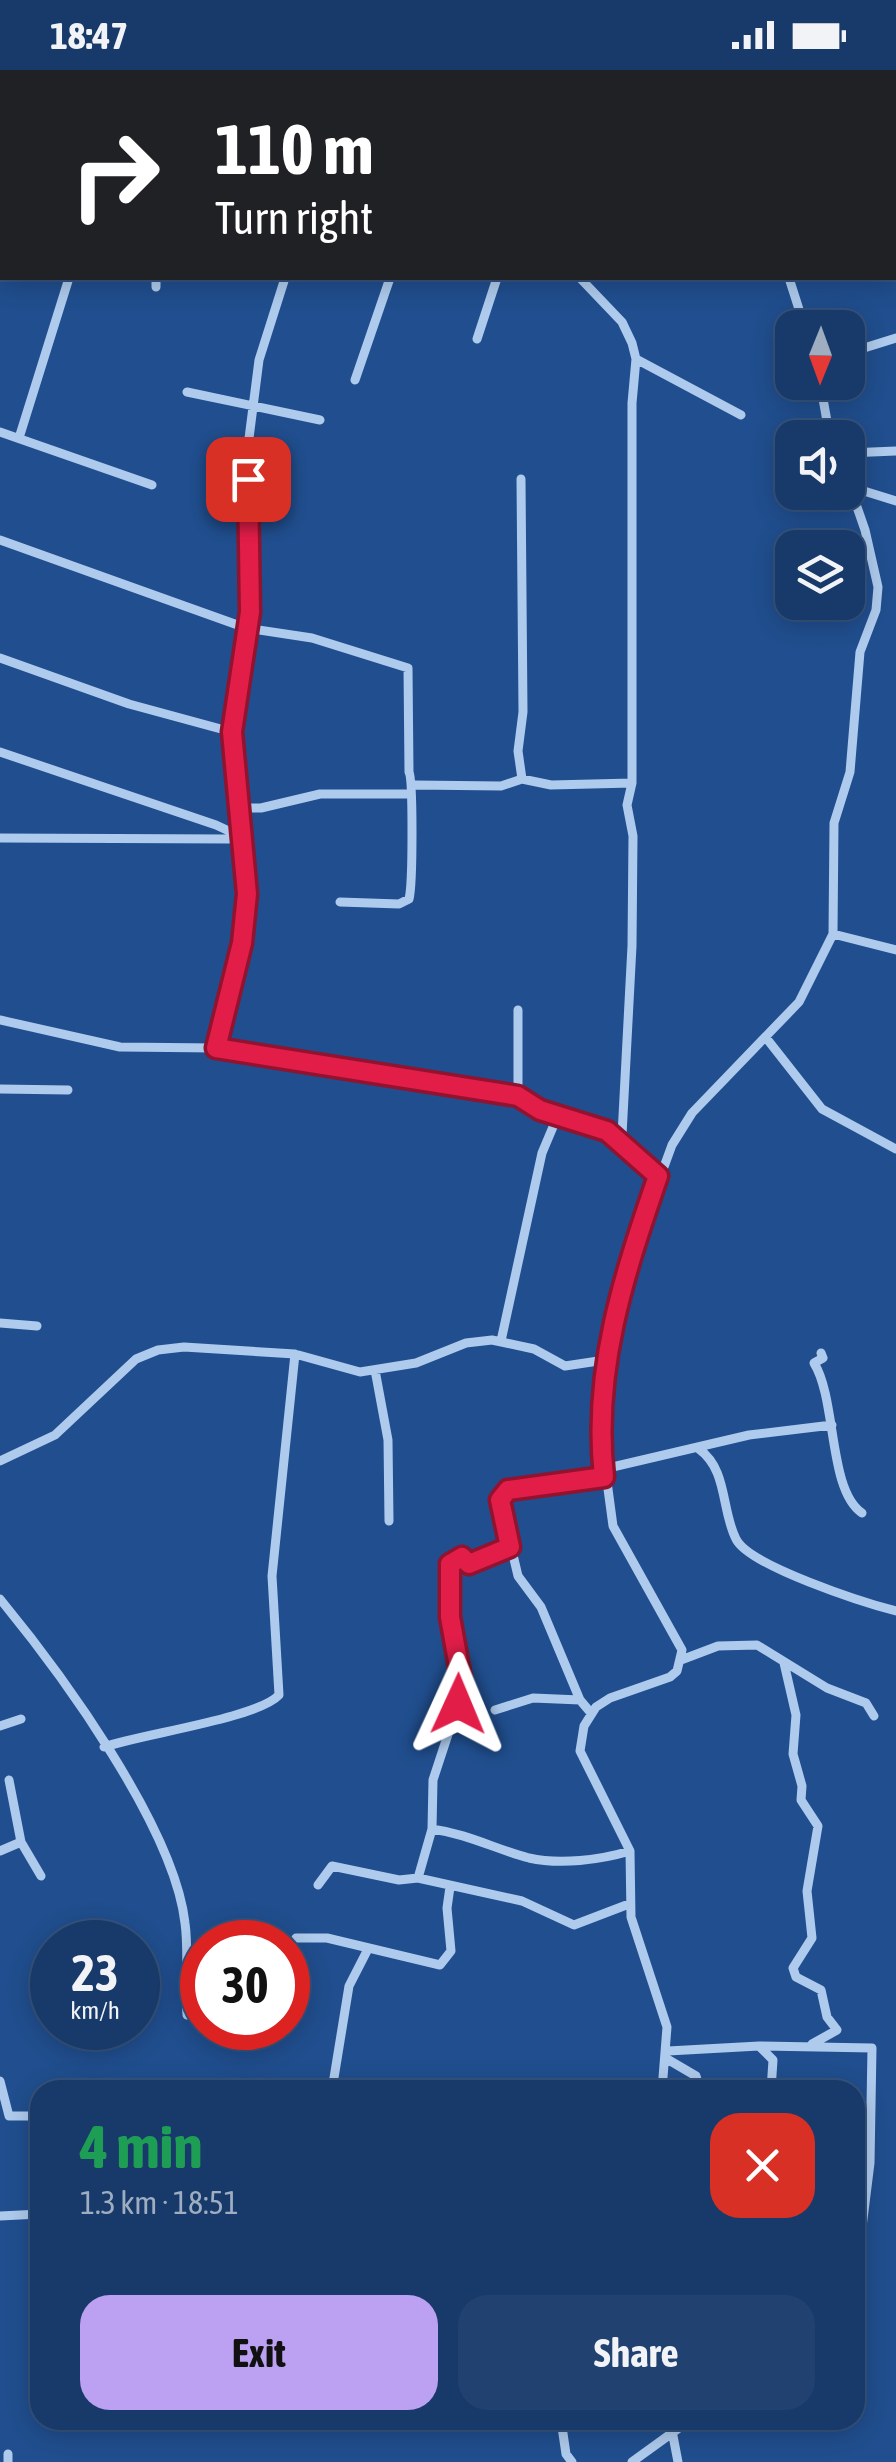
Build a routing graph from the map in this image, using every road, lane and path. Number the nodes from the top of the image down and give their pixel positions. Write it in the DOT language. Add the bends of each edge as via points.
graph roads {
  1 [pos="67,280"];
  2 [pos="284,280"];
  3 [pos="389,280"];
  4 [pos="496,280"];
  5 [pos="582,280"];
  6 [pos="790,280"];
  7 [pos="799,310"];
  8 [pos="896,338"];
  9 [pos="477,339"];
  10 [pos="865,348"];
  11 [pos="636,358"];
  12 [pos="355,380"];
  13 [pos="186,392"];
  14 [pos="252,409"];
  15 [pos="742,415"];
  16 [pos="320,420"];
  17 [pos="0,432"];
  18 [pos="18,438"];
  19 [pos="896,451"];
  20 [pos="865,452"];
  21 [pos="521,479"];
  22 [pos="152,485"];
  23 [pos="865,489"];
  24 [pos="896,500"];
  25 [pos="856,510"];
  26 [pos="0,540"];
  27 [pos="246,628"];
  28 [pos="0,658"];
  29 [pos="232,732"];
  30 [pos="0,752"];
  31 [pos="522,780"];
  32 [pos="632,783"];
  33 [pos="413,789"];
  34 [pos="240,808"];
  35 [pos="0,838"];
  36 [pos="242,839"];
  37 [pos="228,840"];
  38 [pos="340,902"];
  39 [pos="833,934"];
  40 [pos="896,950"];
  41 [pos="518,1010"];
  42 [pos="0,1020"];
  43 [pos="768,1039"];
  44 [pos="216,1048"];
  45 [pos="0,1089"];
  46 [pos="68,1090"];
  47 [pos="518,1096"];
  48 [pos="558,1116"];
  49 [pos="896,1149"];
  50 [pos="633,1154"];
  51 [pos="658,1176"];
  52 [pos="0,1324"];
  53 [pos="37,1326"];
  54 [pos="501,1341"];
  55 [pos="821,1352"];
  56 [pos="295,1354"];
  57 [pos="604,1360"];
  58 [pos="376,1370"];
  59 [pos="832,1426"];
  60 [pos="699,1448"];
  61 [pos="0,1461"];
  62 [pos="604,1473"];
  63 [pos="862,1512"];
  64 [pos="389,1521"];
  65 [pos="510,1547"];
  66 [pos="0,1598"];
  67 [pos="896,1611"];
  68 [pos="681,1660"];
  69 [pos="784,1664"];
  70 [pos="580,1700"];
  71 [pos="495,1710"];
  72 [pos="591,1713"];
  73 [pos="874,1716"];
  74 [pos="21,1719"];
  75 [pos="0,1726"];
  76 [pos="104,1747"];
  77 [pos="9,1780"];
  78 [pos="432,1830"];
  79 [pos="20,1842"];
  80 [pos="0,1851"];
  81 [pos="630,1851"];
  82 [pos="41,1876"];
  83 [pos="418,1878"];
  84 [pos="318,1886"];
  85 [pos="450,1887"];
  86 [pos="629,1904"];
  87 [pos="185,1920"];
  88 [pos="310,1937"];
  89 [pos="364,1953"];
  90 [pos="810,2045"];
  91 [pos="760,2046"];
  92 [pos="667,2055"];
  93 [pos="334,2080"];
  94 [pos="663,2080"];
  95 [pos="697,2080"];
  96 [pos="771,2080"];
  97 [pos="0,2081"];
  98 [pos="4,2116"];
  99 [pos="30,2116"];
  100 [pos="865,2202"];
  101 [pos="30,2214"];
  102 [pos="0,2216"];
  103 [pos="562,2430"];
  104 [pos="667,2430"];
  105 [pos="672,2430"];
  106 [pos="572,2462"];
  107 [pos="632,2462"];
  108 [pos="678,2462"];
  1 -- 18 [label="street"];
  2 -- 14 [label="street"];
  3 -- 12 [label="street"];
  4 -- 9 [label="street"];
  5 -- 11 [label="street" via="622,322"];
  6 -- 7 [label="street"];
  8 -- 10 [label="street"];
  11 -- 15 [label="street"];
  11 -- 32 [label="street"];
  13 -- 14 [label="street"];
  14 -- 16 [label="street"];
  14 -- 27 [label="street"];
  17 -- 18 [label="street"];
  18 -- 22 [label="street"];
  19 -- 20 [label="street"];
  21 -- 31 [label="street"];
  23 -- 24 [label="street"];
  25 -- 39 [label="street" via="878,588 860,652 850,772 834,823"];
  26 -- 27 [label="street"];
  27 -- 29 [label="street"];
  27 -- 33 [label="street" via="312,638 408,668"];
  28 -- 29 [label="street"];
  29 -- 34 [label="street"];
  30 -- 37 [label="street" via="216,825 231,832"];
  31 -- 32 [label="street"];
  31 -- 33 [label="street"];
  32 -- 50 [label="street" via="622,1135"];
  33 -- 34 [label="street" via="320,794"];
  33 -- 38 [label="street" via="409,899"];
  34 -- 36 [label="street"];
  35 -- 37 [label="street"];
  36 -- 37 [label="street"];
  36 -- 44 [label="street" via="242,943"];
  39 -- 40 [label="street"];
  39 -- 43 [label="street" via="799,1002"];
  41 -- 47 [label="street"];
  42 -- 44 [label="street" via="104,1045"];
  43 -- 49 [label="street" via="822,1110"];
  43 -- 51 [label="street" via="692,1113"];
  44 -- 47 [label="street"];
  45 -- 46 [label="street"];
  47 -- 48 [label="street"];
  48 -- 50 [label="street" via="607,1131"];
  48 -- 54 [label="street" via="542,1154"];
  50 -- 51 [label="street"];
  51 -- 57 [label="street"];
  52 -- 53 [label="street"];
  54 -- 57 [label="street" via="564,1366"];
  54 -- 58 [label="street"];
  55 -- 59 [label="street" via="814,1363 826,1383"];
  56 -- 58 [label="street" via="352,1372"];
  56 -- 61 [label="street" via="158,1350 136,1359 85,1406 76,1400 70,1420 55,1434"];
  56 -- 76 [label="street" via="272,1576 279,1695 251,1712"];
  57 -- 62 [label="street"];
  58 -- 64 [label="street" via="388,1440"];
  59 -- 60 [label="street"];
  59 -- 63 [label="street" via="846,1494"];
  60 -- 62 [label="street"];
  60 -- 67 [label="street" via="717,1472 739,1546 837,1594"];
  62 -- 65 [label="street" via="502,1494"];
  62 -- 68 [label="street" via="619,1542 678,1642"];
  65 -- 70 [label="street"];
  65 -- 78 [label="street" via="469,1564 462,1557 450,1564 450,1617 461,1678 433,1780"];
  66 -- 76 [label="street"];
  68 -- 69 [label="street" via="738,1642 757,1645"];
  68 -- 72 [label="street" via="670,1677 610,1698"];
  69 -- 73 [label="street" via="866,1704"];
  69 -- 90 [label="street" via="796,1716 793,1754 801,1800 818,1826 807,1891 812,1938 794,1974 820,1990 837,2030"];
  70 -- 71 [label="street" via="533,1698"];
  70 -- 72 [label="street"];
  72 -- 81 [label="street" via="582,1735 584,1764"];
  74 -- 75 [label="street"];
  76 -- 87 [label="street" via="173,1876"];
  77 -- 79 [label="street"];
  78 -- 81 [label="street" via="470,1835 536,1859 595,1859"];
  78 -- 83 [label="street"];
  79 -- 80 [label="street"];
  79 -- 82 [label="street"];
  81 -- 86 [label="street"];
  83 -- 84 [label="street" via="332,1866"];
  83 -- 85 [label="street"];
  85 -- 86 [label="street" via="522,1901 574,1924"];
  85 -- 89 [label="street" via="451,1951 440,1965"];
  86 -- 92 [label="street" via="658,1994"];
  88 -- 89 [label="street" via="354,1944"];
  89 -- 93 [label="street" via="349,1986"];
  90 -- 91 [label="street"];
  90 -- 100 [label="street" via="867,2046 874,2053"];
  91 -- 92 [label="street"];
  91 -- 96 [label="street" via="772,2060"];
  92 -- 94 [label="street"];
  92 -- 95 [label="street"];
  97 -- 98 [label="street"];
  98 -- 99 [label="street"];
  101 -- 102 [label="street"];
  103 -- 106 [label="street"];
  104 -- 107 [label="street" via="653,2450"];
  105 -- 108 [label="street"];
}
